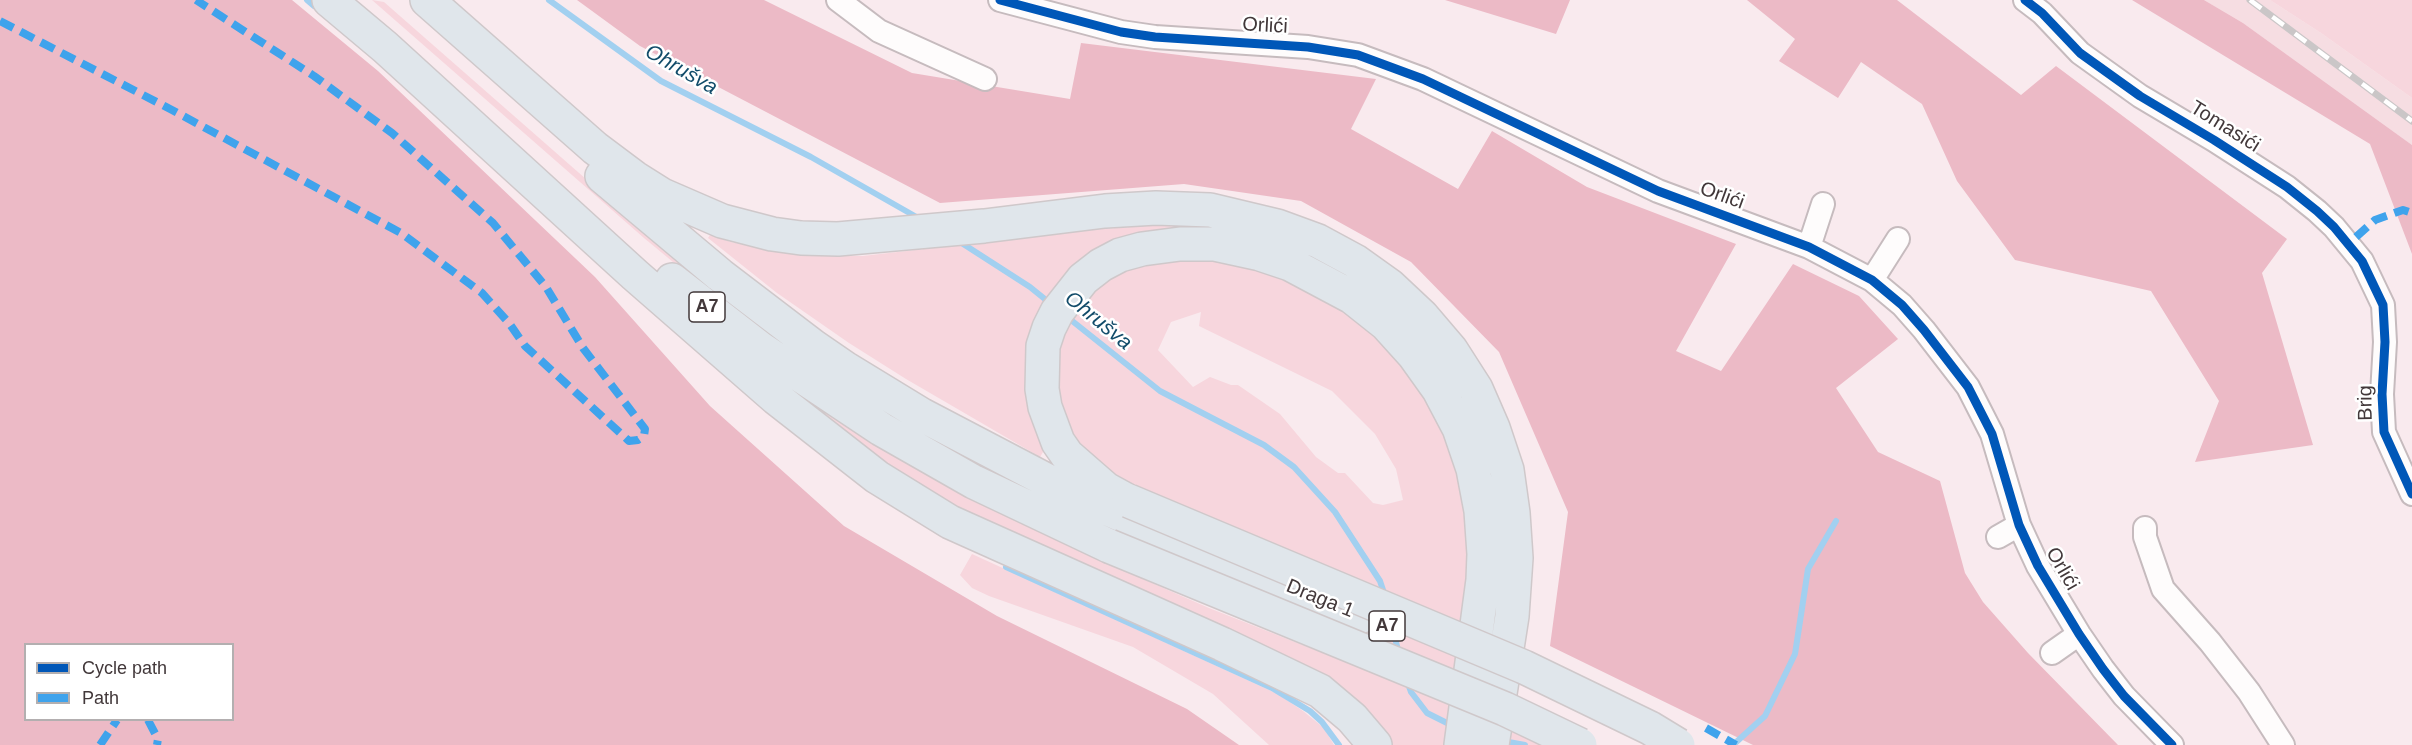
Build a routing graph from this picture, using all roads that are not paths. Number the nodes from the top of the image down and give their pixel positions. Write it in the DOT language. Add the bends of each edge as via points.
graph roads {
  1 [pos="329,0"];
  2 [pos="352,0"];
  3 [pos="405,0"];
  4 [pos="427,0"];
  5 [pos="838,0"];
  6 [pos="1000,0"];
  7 [pos="2025,0"];
  8 [pos="985,79"];
  9 [pos="1823,204"];
  10 [pos="1898,239"];
  11 [pos="1809,247"];
  12 [pos="1872,280"];
  13 [pos="2383,305"];
  14 [pos="2412,494"];
  15 [pos="1120,521"];
  16 [pos="2019,525"];
  17 [pos="2145,528"];
  18 [pos="1998,537"];
  19 [pos="2079,634"];
  20 [pos="2052,653"];
  21 [pos="1375,745"];
  22 [pos="1461,745"];
  23 [pos="1492,745"];
  24 [pos="1580,745"];
  25 [pos="1648,745"];
  26 [pos="1678,745"];
  27 [pos="2172,745"];
  28 [pos="2283,745"];
  1 -- 21 [label="highway" via="776,398 877,477 950,522 1320,691 1352,718"];
  2 -- 15 [label="highway, A7" via="657,268 761,349 881,429 974,482"];
  3 -- 15 [label="highway, A7" via="640,210 813,345 922,415"];
  4 -- 23 [label="highway, bridge" via="634,178 697,212 747,228 801,238 838,239 1105,211 1218,211 1277,226 1318,241 1355,261 1390,286 1451,350 1476,389 1507,470 1516,558 1512,616"];
  5 -- 8 [label="street" via="879,31"];
  6 -- 11 [label="street, Orlići" via="1121,32 1308,47 1358,56 1423,79 1658,191"];
  7 -- 13 [label="street, Tomasići" via="2080,53 2317,211 2362,261"];
  9 -- 11 [label="street"];
  10 -- 12 [label="street"];
  11 -- 12 [label="street, Orlići"];
  12 -- 16 [label="street, Orlići" via="1902,305 1968,387 1992,434"];
  13 -- 14 [label="street, Brig" via="2384,432"];
  15 -- 22 [label="highway, bridge" via="1106,489 1058,442 1045,407 1041,368 1048,328 1083,279 1120,255 1161,245 1214,244 1290,264 1360,303 1386,324 1439,390 1459,428 1473,469 1484,554"];
  15 -- 24 [label="highway, Draga 1 / A7, bridge" via="1191,581 1464,692"];
  15 -- 25 [label="highway, Draga 1 / A7" via="1485,667"];
  15 -- 26 [label="highway, bridge" via="1524,668"];
  16 -- 18 [label="street"];
  16 -- 19 [label="street, Orlići" via="2038,566"];
  17 -- 28 [label="street" via="2163,589 2249,692"];
  19 -- 20 [label="street"];
  19 -- 27 [label="street, Orlići" via="2124,696"];
}
